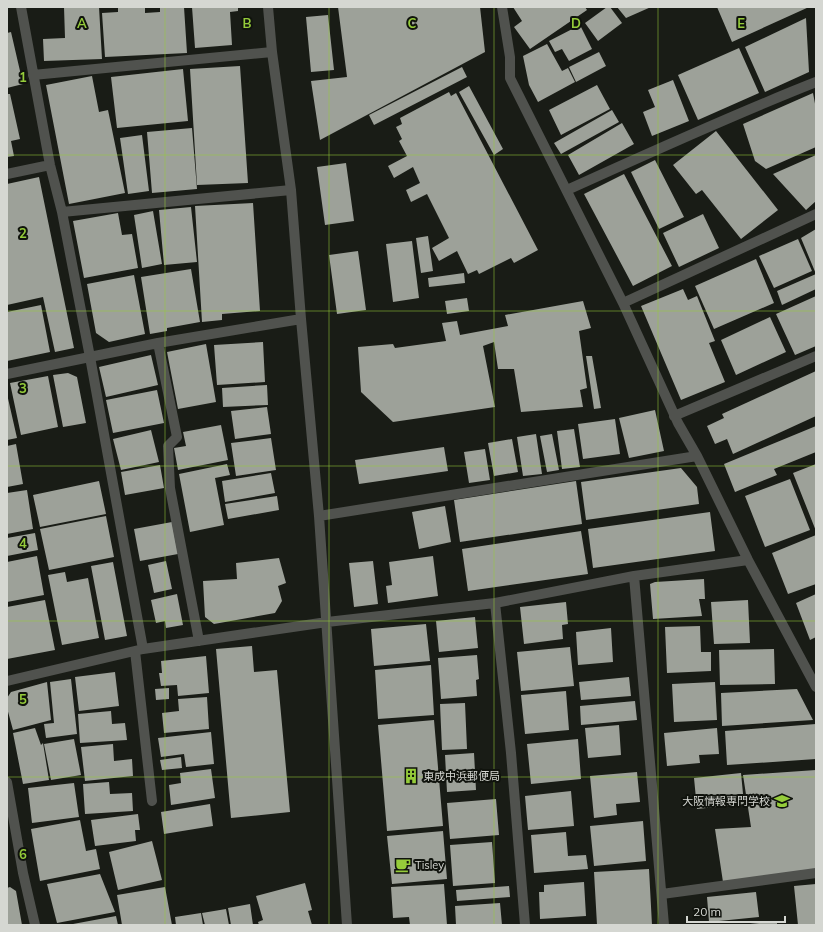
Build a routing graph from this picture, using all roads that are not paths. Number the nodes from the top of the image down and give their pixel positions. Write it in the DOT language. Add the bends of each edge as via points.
graph roads {
  1 [pos="21,7"];
  2 [pos="268,7"];
  3 [pos="502,7"];
  4 [pos="272,52"];
  5 [pos="33,75"];
  6 [pos="816,82"];
  7 [pos="50,165"];
  8 [pos="7,174"];
  9 [pos="291,190"];
  10 [pos="567,190"];
  11 [pos="62,212"];
  12 [pos="816,214"];
  13 [pos="623,303"];
  14 [pos="301,319"];
  15 [pos="158,343"];
  16 [pos="816,356"];
  17 [pos="90,358"];
  18 [pos="7,374"];
  19 [pos="674,416"];
  20 [pos="697,456"];
  21 [pos="320,516"];
  22 [pos="748,560"];
  23 [pos="634,576"];
  24 [pos="495,603"];
  25 [pos="327,622"];
  26 [pos="199,641"];
  27 [pos="139,650"];
  28 [pos="7,681"];
  29 [pos="816,687"];
  30 [pos="7,782"];
  31 [pos="152,801"];
  32 [pos="816,873"];
  33 [pos="662,894"];
  34 [pos="35,925"];
  35 [pos="347,925"];
  36 [pos="525,925"];
  37 [pos="664,925"];
  1 -- 5 [label="street"];
  2 -- 4 [label="street"];
  3 -- 10 [label="street" via="510,57 510,78"];
  4 -- 5 [label="street"];
  4 -- 9 [label="street"];
  5 -- 7 [label="street"];
  6 -- 10 [label="street"];
  7 -- 8 [label="street"];
  7 -- 11 [label="street"];
  9 -- 11 [label="street"];
  9 -- 14 [label="street"];
  10 -- 13 [label="street"];
  11 -- 17 [label="street"];
  12 -- 13 [label="street"];
  13 -- 19 [label="street"];
  14 -- 15 [label="street"];
  14 -- 21 [label="street"];
  15 -- 17 [label="street"];
  15 -- 26 [label="street" via="177,437 168,446 170,488"];
  16 -- 19 [label="street"];
  17 -- 18 [label="street"];
  17 -- 27 [label="street"];
  19 -- 20 [label="street"];
  20 -- 21 [label="street"];
  20 -- 22 [label="street"];
  21 -- 25 [label="street"];
  22 -- 23 [label="street"];
  22 -- 29 [label="street"];
  23 -- 24 [label="street"];
  23 -- 33 [label="street"];
  24 -- 25 [label="street"];
  24 -- 36 [label="street" via="511,753"];
  25 -- 26 [label="street"];
  25 -- 35 [label="street"];
  26 -- 27 [label="street"];
  27 -- 28 [label="street"];
  27 -- 31 [label="street"];
  30 -- 34 [label="street"];
  32 -- 33 [label="street"];
  33 -- 37 [label="street"];
}
